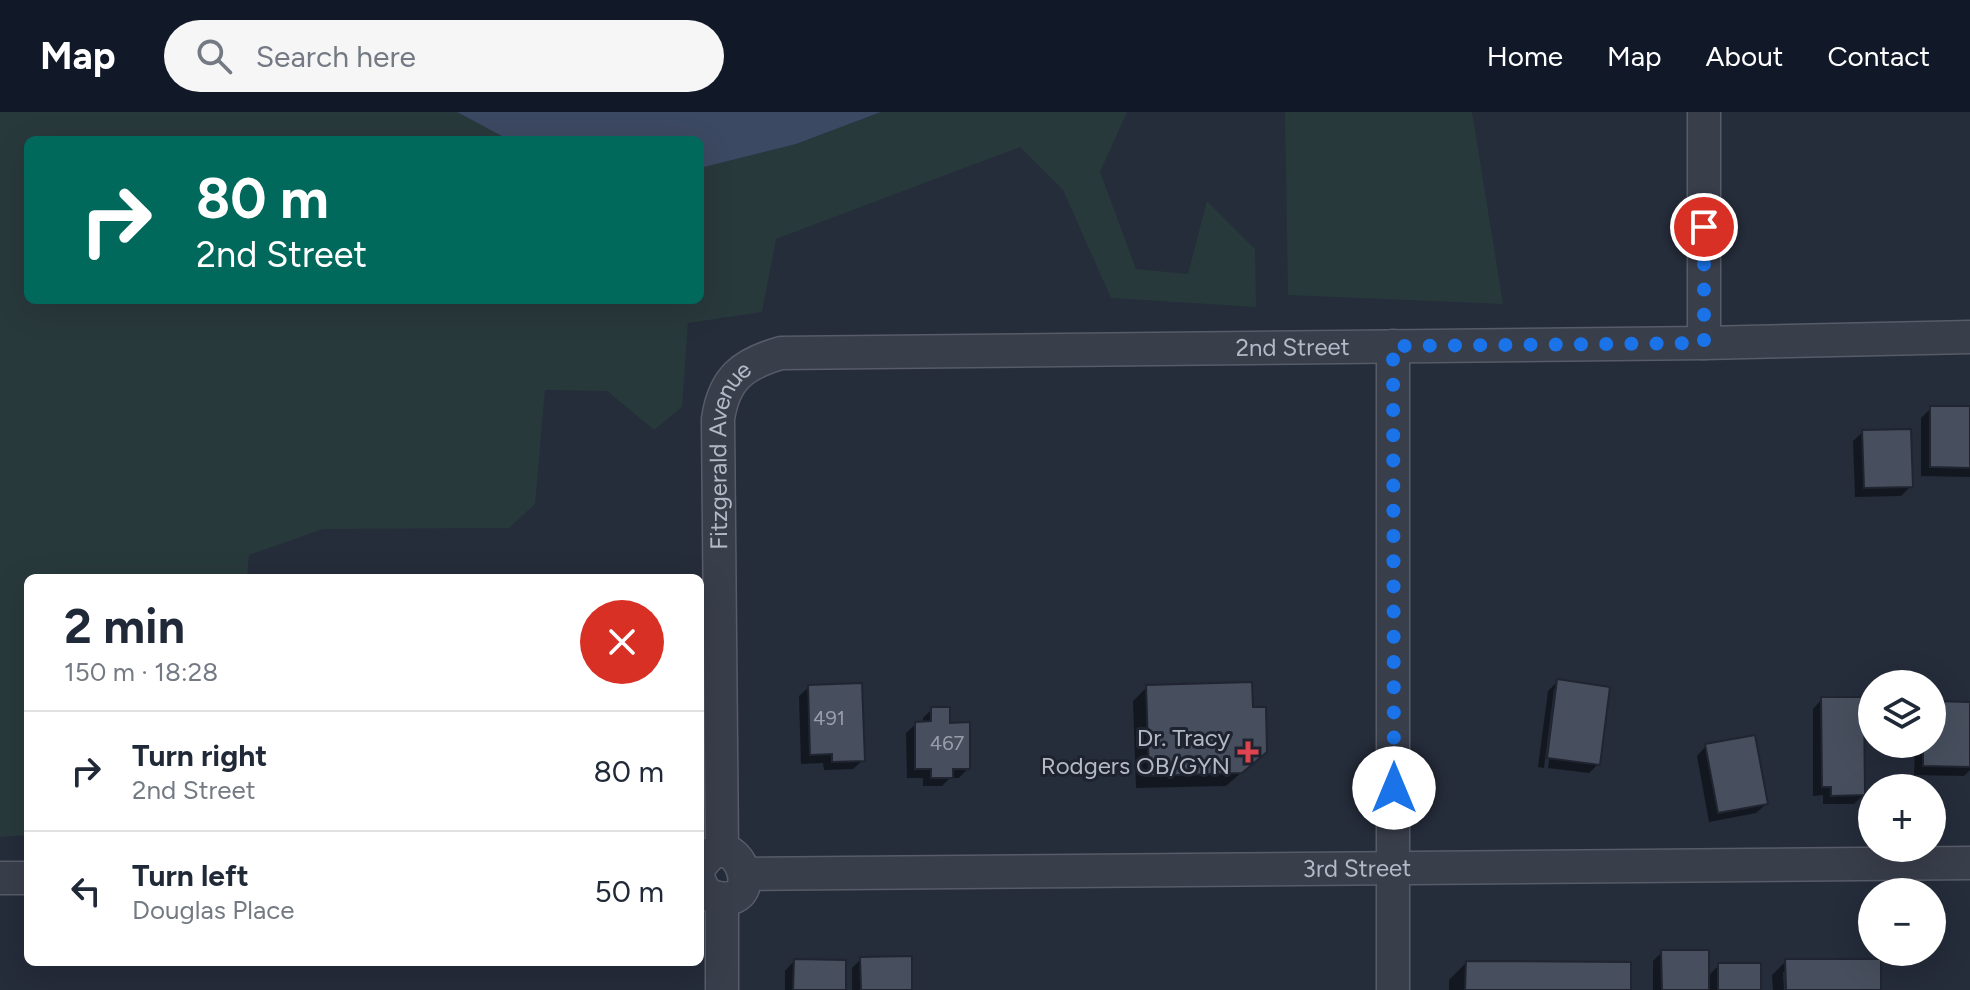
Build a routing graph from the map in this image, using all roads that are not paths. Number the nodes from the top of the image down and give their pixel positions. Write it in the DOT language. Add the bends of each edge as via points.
graph roads {
  1 [pos="1704,112"];
  2 [pos="1970,337"];
  3 [pos="1704,343"];
  4 [pos="1393,346"];
  5 [pos="760,359"];
  6 [pos="711,859"];
  7 [pos="1970,863"];
  8 [pos="1394,867"];
  9 [pos="745,874"];
  10 [pos="0,878"];
  11 [pos="24,878"];
  12 [pos="711,891"];
  13 [pos="722,990"];
  14 [pos="1393,990"];
  1 -- 3 [label="street"];
  2 -- 3 [label="street, 2nd Street"];
  3 -- 4 [label="street, 2nd Street"];
  4 -- 5 [label="street, 2nd Street" via="781,353"];
  4 -- 8 [label="street"];
  5 -- 6 [label="street, Fitzgerald Avenue" via="734,377 718,419"];
  6 -- 9 [label="street" via="735,856"];
  7 -- 8 [label="street, 3rd Street"];
  8 -- 9 [label="street, 3rd Street"];
  8 -- 14 [label="street"];
  9 -- 12 [label="street" via="736,894"];
  10 -- 11 [label="street"];
  12 -- 13 [label="street"];
}
